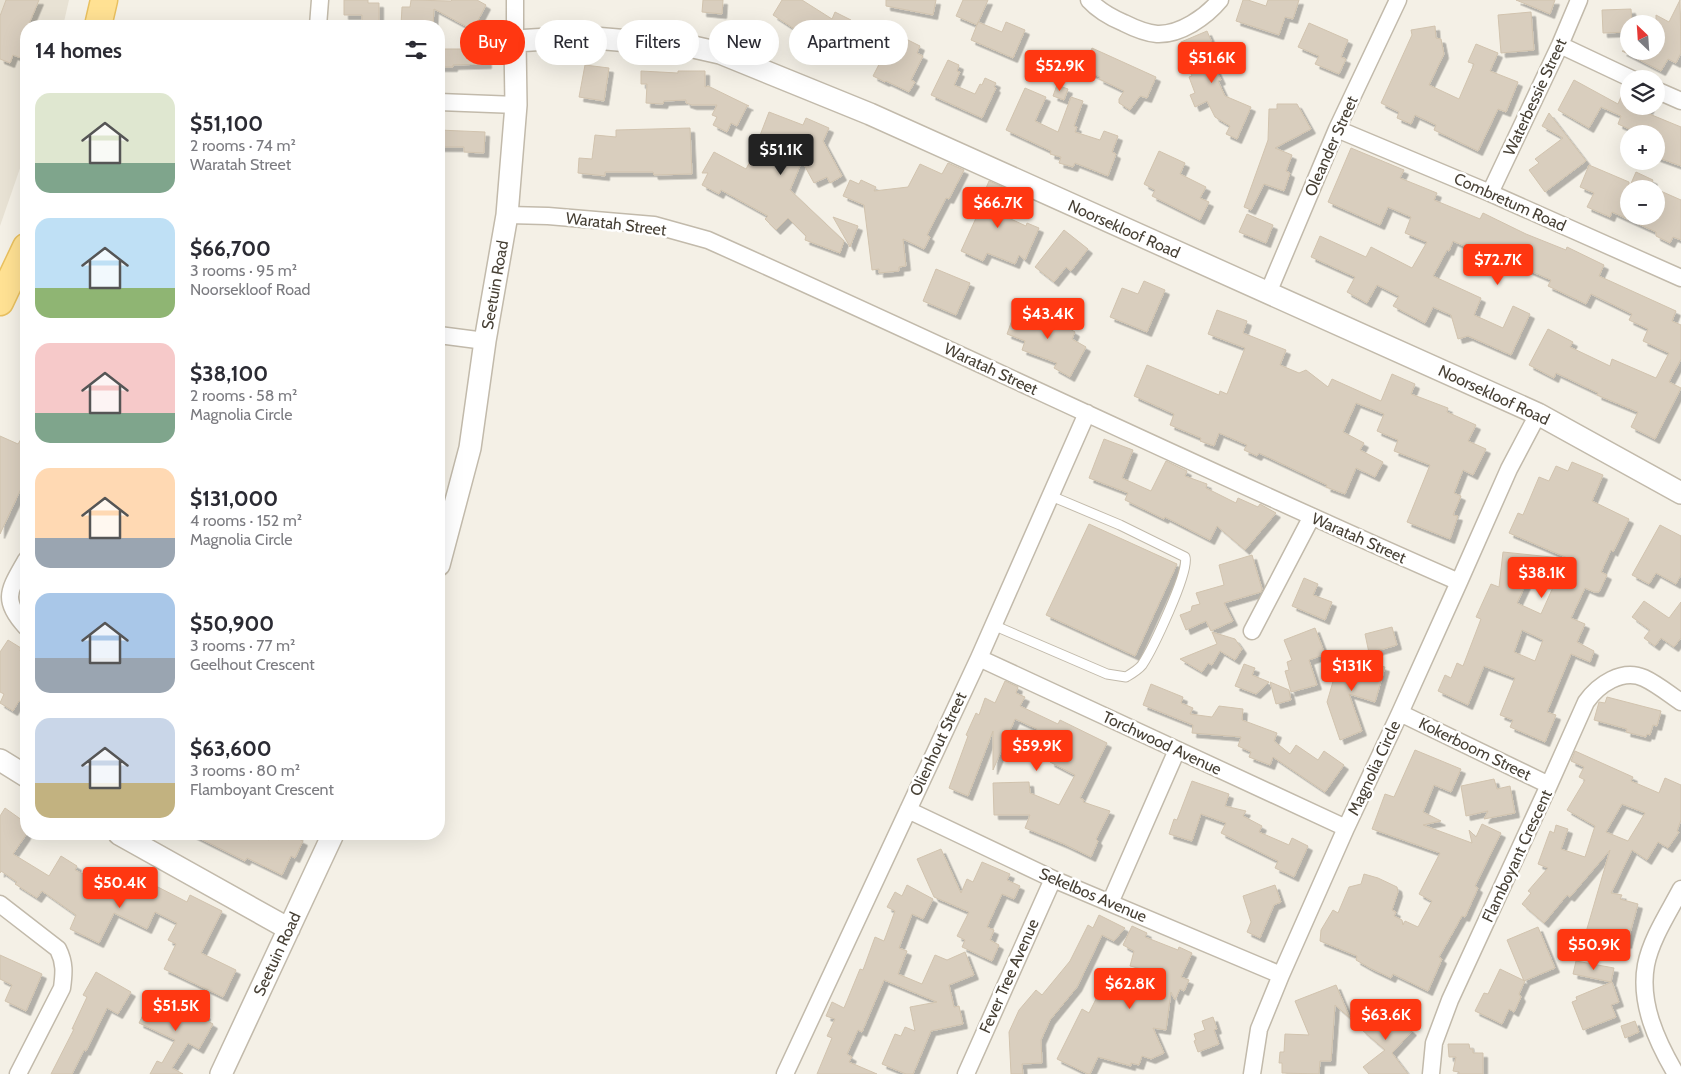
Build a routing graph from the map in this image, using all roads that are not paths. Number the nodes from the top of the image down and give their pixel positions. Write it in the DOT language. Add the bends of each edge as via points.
graph roads {
  1 [pos="104,0"];
  2 [pos="320,0"];
  3 [pos="515,0"];
  4 [pos="1089,0"];
  5 [pos="1220,0"];
  6 [pos="1398,0"];
  7 [pos="1579,0"];
  8 [pos="99,20"];
  9 [pos="318,20"];
  10 [pos="515,20"];
  11 [pos="525,40"];
  12 [pos="1560,45"];
  13 [pos="515,65"];
  14 [pos="1620,73"];
  15 [pos="1665,94"];
  16 [pos="445,102"];
  17 [pos="1681,102"];
  18 [pos="516,105"];
  19 [pos="1337,129"];
  20 [pos="1490,193"];
  21 [pos="507,216"];
  22 [pos="20,260"];
  23 [pos="1681,278"];
  24 [pos="1268,293"];
  25 [pos="0,302"];
  26 [pos="445,337"];
  27 [pos="485,341"];
  28 [pos="1087,413"];
  29 [pos="1538,414"];
  30 [pos="1681,494"];
  31 [pos="1051,496"];
  32 [pos="1311,518"];
  33 [pos="445,543"];
  34 [pos="20,570"];
  35 [pos="1459,582"];
  36 [pos="20,621"];
  37 [pos="993,625"];
  38 [pos="1252,631"];
  39 [pos="979,658"];
  40 [pos="1681,702"];
  41 [pos="1400,713"];
  42 [pos="1177,750"];
  43 [pos="0,760"];
  44 [pos="20,772"];
  45 [pos="1549,786"];
  46 [pos="908,810"];
  47 [pos="1346,828"];
  48 [pos="130,840"];
  49 [pos="330,840"];
  50 [pos="1053,879"];
  51 [pos="1681,889"];
  52 [pos="1110,903"];
  53 [pos="0,904"];
  54 [pos="289,929"];
  55 [pos="1281,975"];
  56 [pos="18,1074"];
  57 [pos="221,1074"];
  58 [pos="785,1074"];
  59 [pos="966,1074"];
  60 [pos="1252,1074"];
  61 [pos="1431,1074"];
  62 [pos="1676,1074"];
  1 -- 8 [label="main road"];
  2 -- 9 [label="street"];
  3 -- 10 [label="street, Seetuin Road"];
  4 -- 5 [label="street" via="1107,16 1158,34 1186,26 1205,15"];
  6 -- 19 [label="street, Oleander Street"];
  7 -- 12 [label="street, Waterbessie Street"];
  11 -- 24 [label="street, Noorsekloof Road" via="582,37 689,46 720,53 870,114"];
  12 -- 14 [label="street"];
  12 -- 20 [label="street, Waterbessie Street"];
  13 -- 18 [label="street, Seetuin Road"];
  15 -- 17 [label="street"];
  16 -- 18 [label="street"];
  18 -- 21 [label="street, Seetuin Road"];
  19 -- 20 [label="street, Combretum Road"];
  19 -- 24 [label="street, Oleander Street"];
  20 -- 23 [label="street, Combretum Road"];
  21 -- 27 [label="street, Seetuin Road"];
  21 -- 28 [label="street, Waratah Street" via="548,216 654,225 708,240"];
  22 -- 25 [label="main road"];
  24 -- 29 [label="street, Noorsekloof Road"];
  26 -- 27 [label="street"];
  27 -- 33 [label="street, Seetuin Road" via="470,448"];
  28 -- 31 [label="street, Olienhout Street"];
  28 -- 32 [label="street, Waratah Street"];
  29 -- 30 [label="street, Noorsekloof Road"];
  29 -- 35 [label="street, Magnolia Circle" via="1509,468"];
  31 -- 37 [label="street, Olienhout Street"];
  31 -- 37 [label="lane" via="1185,557 1181,582 1164,621 1141,667 1126,677 1107,674"];
  32 -- 35 [label="street, Waratah Street"];
  32 -- 38 [label="street"];
  34 -- 36 [label="street" via="10,587 9,604"];
  35 -- 41 [label="street, Magnolia Circle"];
  37 -- 39 [label="street, Olienhout Street"];
  39 -- 42 [label="street, Torchwood Avenue"];
  39 -- 46 [label="street, Olienhout Street"];
  40 -- 45 [label="street, Flamboyant Crescent" via="1643,678 1633,676 1611,680 1586,702"];
  41 -- 45 [label="street, Kokerboom Street"];
  41 -- 47 [label="street, Magnolia Circle"];
  42 -- 47 [label="street, Torchwood Avenue"];
  42 -- 52 [label="street"];
  43 -- 44 [label="street"];
  45 -- 61 [label="street, Flamboyant Crescent" via="1450,1000 1434,1044"];
  46 -- 50 [label="street, Sekelbos Avenue"];
  46 -- 58 [label="street, Olienhout Street"];
  47 -- 55 [label="street, Magnolia Circle"];
  48 -- 54 [label="street"];
  49 -- 54 [label="street, Seetuin Road"];
  50 -- 52 [label="street, Sekelbos Avenue"];
  50 -- 59 [label="street, Fever Tree Avenue"];
  51 -- 62 [label="street" via="1654,942 1646,965 1645,987 1648,1013 1656,1036"];
  52 -- 55 [label="street, Sekelbos Avenue"];
  53 -- 56 [label="street" via="58,949 64,965 62,988"];
  54 -- 57 [label="street, Seetuin Road"];
  55 -- 60 [label="street, Magnolia Circle" via="1259,1029"];
}
